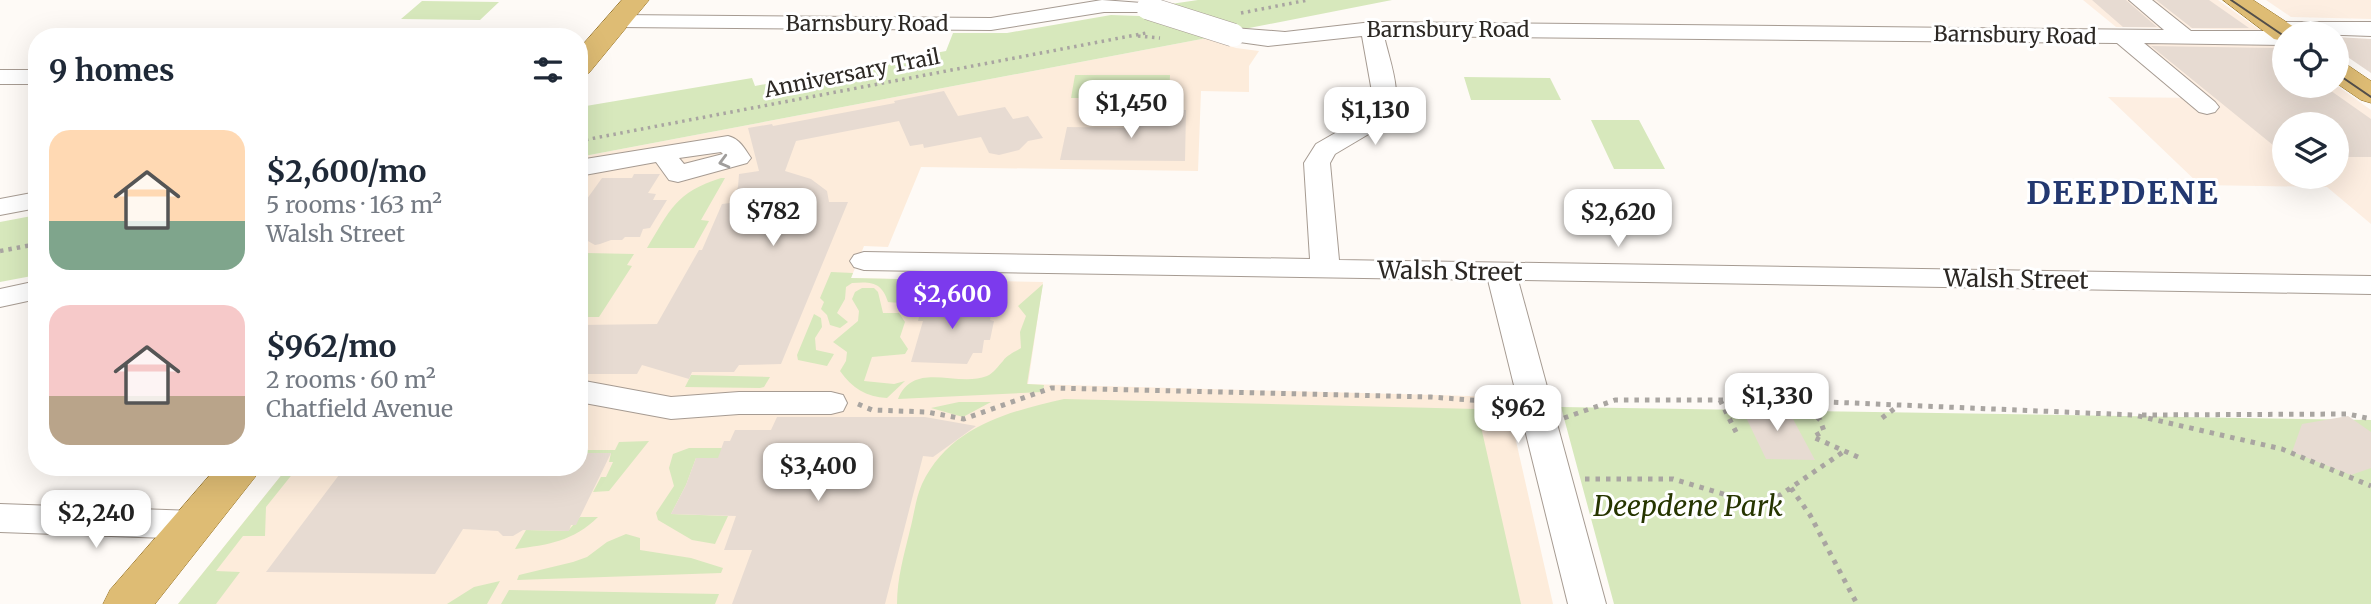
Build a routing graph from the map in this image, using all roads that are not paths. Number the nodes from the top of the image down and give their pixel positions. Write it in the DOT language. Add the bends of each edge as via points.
graph roads {
  1 [pos="939,0"];
  2 [pos="2138,0"];
  3 [pos="2236,0"];
  4 [pos="1144,4"];
  5 [pos="627,10"];
  6 [pos="929,23"];
  7 [pos="2272,26"];
  8 [pos="1372,29"];
  9 [pos="2371,29"];
  10 [pos="2349,30"];
  11 [pos="2272,33"];
  12 [pos="2122,36"];
  13 [pos="2186,37"];
  14 [pos="588,56"];
  15 [pos="0,77"];
  16 [pos="28,77"];
  17 [pos="2349,79"];
  18 [pos="2371,94"];
  19 [pos="2207,107"];
  20 [pos="665,153"];
  21 [pos="588,166"];
  22 [pos="28,202"];
  23 [pos="0,207"];
  24 [pos="864,261"];
  25 [pos="1325,269"];
  26 [pos="1501,272"];
  27 [pos="2371,285"];
  28 [pos="28,292"];
  29 [pos="0,298"];
  30 [pos="588,393"];
  31 [pos="839,401"];
  32 [pos="235,476"];
  33 [pos="0,518"];
  34 [pos="194,525"];
  35 [pos="127,604"];
  36 [pos="1587,604"];
  1 -- 6 [label="street"];
  2 -- 13 [label="street"];
  3 -- 7 [label="main road"];
  4 -- 6 [label="street, Barnsbury Road" via="1009,23"];
  4 -- 8 [label="street, Barnsbury Road, bridge" via="1233,35 1275,40"];
  5 -- 6 [label="street, Barnsbury Road"];
  5 -- 14 [label="main road"];
  8 -- 12 [label="street, Barnsbury Road"];
  8 -- 25 [label="street" via="1386,103 1380,117 1325,149 1317,163"];
  9 -- 10 [label="street, Barnsbury Road"];
  11 -- 13 [label="street, Barnsbury Road"];
  12 -- 13 [label="street, Barnsbury Road"];
  12 -- 19 [label="street"];
  15 -- 16 [label="street"];
  17 -- 18 [label="main road"];
  20 -- 21 [label="street"];
  22 -- 23 [label="street"];
  24 -- 25 [label="street, Walsh Street"];
  25 -- 26 [label="street, Walsh Street"];
  26 -- 27 [label="street, Walsh Street"];
  26 -- 36 [label="street" via="1547,420"];
  28 -- 29 [label="street"];
  30 -- 31 [label="street" via="671,408"];
  32 -- 34 [label="main road"];
  33 -- 34 [label="street"];
  34 -- 35 [label="main road"];
}
